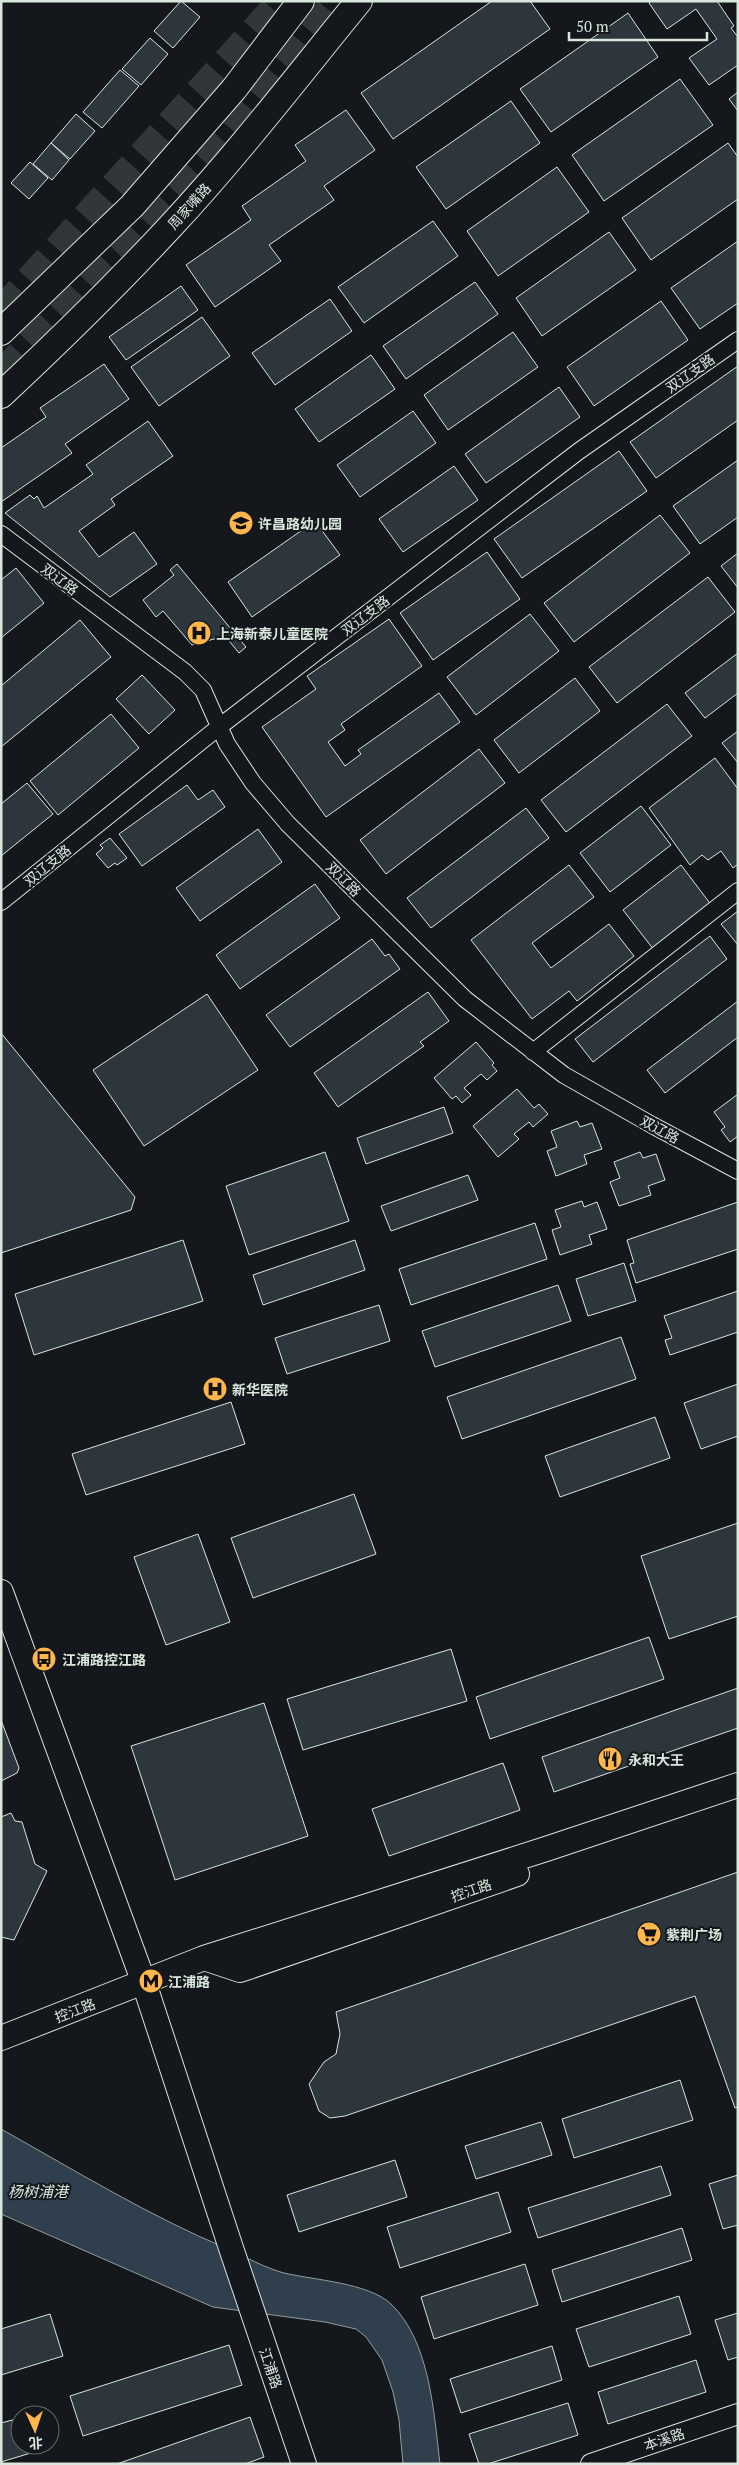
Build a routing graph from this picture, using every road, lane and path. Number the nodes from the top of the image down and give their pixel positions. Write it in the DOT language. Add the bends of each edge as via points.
graph roads {
  1 [pos="301,1"];
  2 [pos="359,1"];
  3 [pos="1,332"];
  4 [pos="738,340"];
  5 [pos="1,395"];
  6 [pos="1,534"];
  7 [pos="219,727"];
  8 [pos="738,890"];
  9 [pos="1,902"];
  10 [pos="533,1052"];
  11 [pos="738,1171"];
  12 [pos="1,1592"];
  13 [pos="738,1785"];
  14 [pos="738,1796"];
  15 [pos="204,1958"];
  16 [pos="144,1983"];
  17 [pos="1,2038"];
  18 [pos="738,2414"];
  19 [pos="304,2464"];
  20 [pos="591,2464"];
  1 -- 3 [label="main road" via="234,90 132,206"];
  2 -- 5 [label="main road, 周家嘴路" via="247,139 170,227 52,348"];
  4 -- 7 [label="street, 双辽支路" via="579,451"];
  6 -- 7 [label="street, 双辽路" via="185,672 203,690"];
  7 -- 9 [label="street, 双辽支路"];
  7 -- 10 [label="street, 双辽路" via="253,783 288,824 465,999"];
  8 -- 10 [label="street"];
  10 -- 11 [label="street, 双辽路" via="564,1075"];
  12 -- 16 [label="main road, 江浦路"];
  13 -- 15 [label="main road, 控江路"];
  14 -- 15 [label="main road, 控江路" via="240,1970"];
  15 -- 16 [label="main road, 控江路"];
  16 -- 17 [label="main road, 控江路"];
  16 -- 19 [label="main road, 江浦路"];
  18 -- 20 [label="street, 本溪路"];
}
